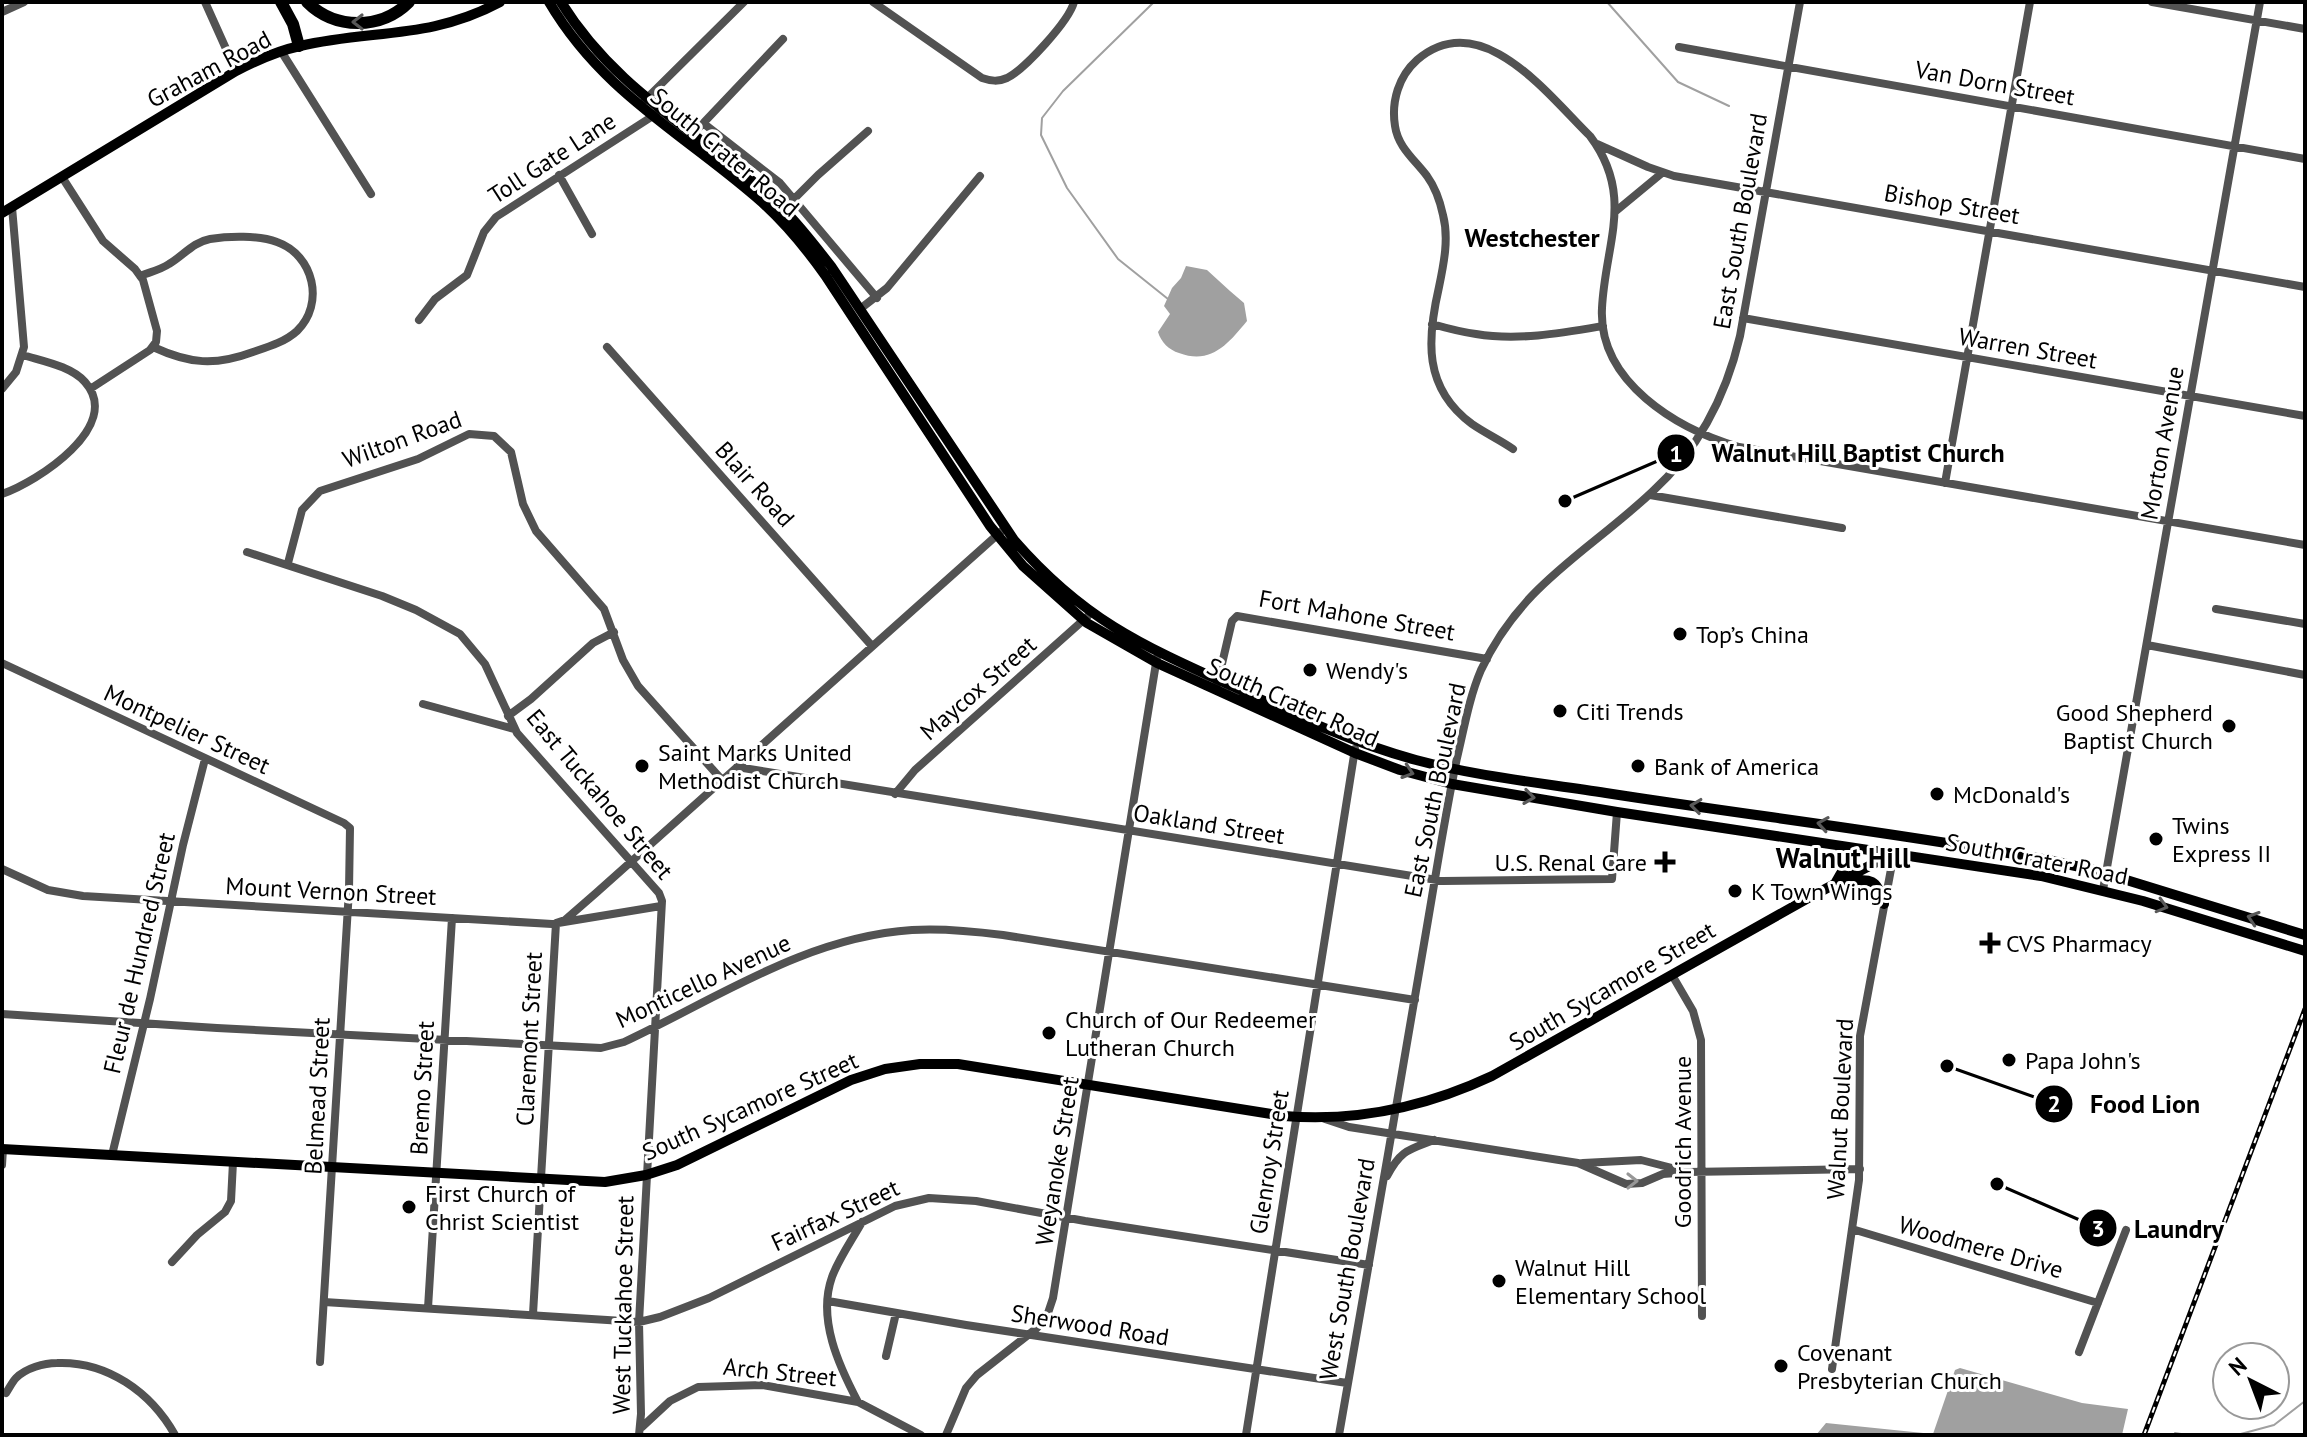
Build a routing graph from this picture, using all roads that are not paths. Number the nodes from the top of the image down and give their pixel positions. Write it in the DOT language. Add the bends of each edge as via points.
graph roads {
  1 [pos="24,2"];
  2 [pos="205,2"];
  3 [pos="281,2"];
  4 [pos="307,2"];
  5 [pos="409,2"];
  6 [pos="500,2"];
  7 [pos="549,2"];
  8 [pos="561,2"];
  9 [pos="744,2"];
  10 [pos="873,2"];
  11 [pos="1074,2"];
  12 [pos="1800,2"];
  13 [pos="2030,2"];
  14 [pos="2152,2"];
  15 [pos="2260,2"];
  16 [pos="2,12"];
  17 [pos="2256,20"];
  18 [pos="2305,29"];
  19 [pos="783,39"];
  20 [pos="299,46"];
  21 [pos="1679,47"];
  22 [pos="281,51"];
  23 [pos="1788,66"];
  24 [pos="236,71"];
  25 [pos="643,103"];
  26 [pos="2011,107"];
  27 [pos="656,114"];
  28 [pos="703,123"];
  29 [pos="868,131"];
  30 [pos="692,135"];
  31 [pos="1596,144"];
  32 [pos="2234,145"];
  33 [pos="2305,159"];
  34 [pos="1662,173"];
  35 [pos="559,175"];
  36 [pos="980,176"];
  37 [pos="62,177"];
  38 [pos="1765,192"];
  39 [pos="371,194"];
  40 [pos="795,198"];
  41 [pos="7,210"];
  42 [pos="1616,211"];
  43 [pos="780,213"];
  44 [pos="1989,232"];
  45 [pos="592,234"];
  46 [pos="2212,271"];
  47 [pos="140,276"];
  48 [pos="2305,287"];
  49 [pos="877,298"];
  50 [pos="860,309"];
  51 [pos="1743,318"];
  52 [pos="419,320"];
  53 [pos="1432,324"];
  54 [pos="1603,326"];
  55 [pos="153,347"];
  56 [pos="607,347"];
  57 [pos="23,355"];
  58 [pos="1967,357"];
  59 [pos="2,389"];
  60 [pos="90,389"];
  61 [pos="2191,396"];
  62 [pos="2305,416"];
  63 [pos="1701,434"];
  64 [pos="1513,449"];
  65 [pos="1945,483"];
  66 [pos="2,494"];
  67 [pos="1650,495"];
  68 [pos="2168,522"];
  69 [pos="1842,528"];
  70 [pos="1001,532"];
  71 [pos="2305,545"];
  72 [pos="247,552"];
  73 [pos="288,563"];
  74 [pos="2216,609"];
  75 [pos="1087,617"];
  76 [pos="2305,624"];
  77 [pos="614,632"];
  78 [pos="2147,645"];
  79 [pos="872,646"];
  80 [pos="1157,658"];
  81 [pos="1487,659"];
  82 [pos="2,663"];
  83 [pos="2305,675"];
  84 [pos="1217,685"];
  85 [pos="423,704"];
  86 [pos="508,716"];
  87 [pos="514,729"];
  88 [pos="1357,740"];
  89 [pos="1355,753"];
  90 [pos="205,759"];
  91 [pos="737,767"];
  92 [pos="1455,769"];
  93 [pos="722,780"];
  94 [pos="1452,784"];
  95 [pos="895,794"];
  96 [pos="1617,812"];
  97 [pos="1131,832"];
  98 [pos="351,833"];
  99 [pos="1897,836"];
  100 [pos="1834,843"];
  101 [pos="1894,853"];
  102 [pos="631,861"];
  103 [pos="1337,865"];
  104 [pos="2,869"];
  105 [pos="2106,875"];
  106 [pos="1435,880"];
  107 [pos="1835,884"];
  108 [pos="2103,890"];
  109 [pos="172,902"];
  110 [pos="1884,904"];
  111 [pos="661,906"];
  112 [pos="347,911"];
  113 [pos="452,918"];
  114 [pos="556,923"];
  115 [pos="2305,935"];
  116 [pos="2305,951"];
  117 [pos="1111,953"];
  118 [pos="1672,975"];
  119 [pos="1317,985"];
  120 [pos="1415,1000"];
  121 [pos="2,1014"];
  122 [pos="144,1023"];
  123 [pos="655,1026"];
  124 [pos="340,1034"];
  125 [pos="445,1040"];
  126 [pos="549,1046"];
  127 [pos="1090,1085"];
  128 [pos="1395,1110"];
  129 [pos="1296,1117"];
  130 [pos="1320,1118"];
  131 [pos="1392,1132"];
  132 [pos="1435,1140"];
  133 [pos="2,1149"];
  134 [pos="112,1155"];
  135 [pos="233,1162"];
  136 [pos="1578,1163"];
  137 [pos="2,1165"];
  138 [pos="332,1168"];
  139 [pos="1860,1169"];
  140 [pos="1688,1172"];
  141 [pos="1703,1172"];
  142 [pos="437,1174"];
  143 [pos="646,1175"];
  144 [pos="542,1180"];
  145 [pos="1383,1184"];
  146 [pos="1068,1218"];
  147 [pos="863,1222"];
  148 [pos="1852,1229"];
  149 [pos="2126,1230"];
  150 [pos="1275,1250"];
  151 [pos="172,1262"];
  152 [pos="1369,1265"];
  153 [pos="828,1301"];
  154 [pos="324,1302"];
  155 [pos="2098,1303"];
  156 [pos="428,1308"];
  157 [pos="896,1313"];
  158 [pos="533,1314"];
  159 [pos="1702,1316"];
  160 [pos="639,1322"];
  161 [pos="1028,1335"];
  162 [pos="2079,1352"];
  163 [pos="886,1356"];
  164 [pos="320,1362"];
  165 [pos="1832,1369"];
  166 [pos="1256,1371"];
  167 [pos="1347,1383"];
  168 [pos="6,1393"];
  169 [pos="858,1402"];
  170 [pos="642,1433"];
  171 [pos="175,1435"];
  172 [pos="921,1435"];
  173 [pos="946,1435"];
  174 [pos="1246,1435"];
  175 [pos="1339,1435"];
  1 -- 16 [label="street"];
  2 -- 24 [label="street"];
  3 -- 20 [label="highway"];
  5 -- 4 [label="highway, one-way" via="393,15 363,23 330,19"];
  6 -- 20 [label="main road, Graham Road" via="428,29"];
  7 -- 25 [label="main road, South Crater Road" via="599,70"];
  8 -- 25 [label="main road, South Crater Road"];
  9 -- 25 [label="street"];
  10 -- 11 [label="street" via="982,78 995,81 1025,64"];
  12 -- 23 [label="street, East South Boulevard"];
  13 -- 26 [label="street"];
  14 -- 17 [label="street"];
  15 -- 17 [label="street, Morton Avenue"];
  17 -- 18 [label="street"];
  17 -- 32 [label="street, Morton Avenue"];
  19 -- 28 [label="street"];
  20 -- 22 [label="main road, Graham Road"];
  21 -- 23 [label="street, Van Dorn Street"];
  22 -- 24 [label="main road, Graham Road"];
  22 -- 39 [label="street"];
  23 -- 26 [label="street, Van Dorn Street"];
  23 -- 38 [label="street, East South Boulevard"];
  24 -- 37 [label="main road, Graham Road"];
  25 -- 27 [label="main road, South Crater Road"];
  26 -- 32 [label="street, Van Dorn Street"];
  26 -- 44 [label="street"];
  27 -- 30 [label="main road, South Crater Road"];
  27 -- 35 [label="street, Toll Gate Lane"];
  27 -- 43 [label="main road, South Crater Road"];
  28 -- 30 [label="street"];
  28 -- 40 [label="street"];
  29 -- 40 [label="street"];
  30 -- 43 [label="main road, South Crater Road"];
  31 -- 34 [label="street, Bishop Street"];
  31 -- 42 [label="street" via="1610,172"];
  31 -- 53 [label="street" via="1499,52 1466,42 1448,43 1406,72 1394,114 1401,144 1433,186 1446,239"];
  32 -- 33 [label="street, Van Dorn Street"];
  32 -- 46 [label="street, Morton Avenue"];
  34 -- 38 [label="street, Bishop Street"];
  34 -- 42 [label="street"];
  35 -- 45 [label="street"];
  35 -- 52 [label="street, Toll Gate Lane" via="496,217 484,232 467,275 435,299"];
  36 -- 49 [label="street"];
  37 -- 41 [label="main road, Graham Road"];
  37 -- 47 [label="street" via="103,241"];
  38 -- 44 [label="street, Bishop Street"];
  38 -- 51 [label="street, East South Boulevard"];
  40 -- 43 [label="street"];
  40 -- 49 [label="street"];
  41 -- 57 [label="street" via="22,301"];
  42 -- 54 [label="street"];
  43 -- 50 [label="main road, South Crater Road" via="816,247"];
  43 -- 70 [label="main road, South Crater Road"];
  44 -- 46 [label="street, Bishop Street"];
  44 -- 58 [label="street"];
  46 -- 48 [label="street, Bishop Street"];
  46 -- 61 [label="street, Morton Avenue"];
  47 -- 55 [label="street" via="157,331"];
  47 -- 55 [label="street" via="172,263 203,241 266,239 302,260 311,277 311,307 290,337 210,363"];
  49 -- 50 [label="street"];
  50 -- 70 [label="main road, South Crater Road"];
  51 -- 58 [label="street, Warren Street"];
  51 -- 63 [label="street, East South Boulevard" via="1728,379"];
  53 -- 54 [label="street" via="1477,335 1514,336"];
  53 -- 64 [label="street" via="1431,359 1446,395 1472,423"];
  54 -- 63 [label="street" via="1616,364 1633,387"];
  55 -- 60 [label="street"];
  56 -- 79 [label="street, Blair Road"];
  57 -- 59 [label="street"];
  57 -- 60 [label="street" via="73,372"];
  58 -- 61 [label="street, Warren Street"];
  58 -- 65 [label="street"];
  60 -- 66 [label="street" via="93,417 68,453 30,482"];
  61 -- 62 [label="street, Warren Street"];
  61 -- 68 [label="street, Morton Avenue"];
  63 -- 65 [label="street" via="1739,447"];
  63 -- 67 [label="street, East South Boulevard"];
  65 -- 68 [label="street"];
  67 -- 69 [label="street"];
  67 -- 81 [label="street, East South Boulevard" via="1541,585"];
  68 -- 71 [label="street"];
  68 -- 78 [label="street, Morton Avenue"];
  70 -- 75 [label="main road, South Crater Road" via="1033,576"];
  70 -- 79 [label="street, Claremont Street"];
  72 -- 73 [label="street, East Tuckahoe Street"];
  73 -- 77 [label="street, Wilton Road" via="302,510 320,491 418,459 461,436 486,434 511,452 523,504 536,531 597,599"];
  73 -- 86 [label="street, East Tuckahoe Street" via="451,627 485,664"];
  74 -- 76 [label="street"];
  75 -- 80 [label="main road, South Crater Road" via="1110,638"];
  75 -- 95 [label="street, Maycox Street" via="915,770"];
  77 -- 86 [label="street" via="593,643"];
  77 -- 93 [label="street, Wilton Road" via="638,686"];
  78 -- 83 [label="street"];
  78 -- 105 [label="street, Morton Avenue"];
  79 -- 91 [label="street, Claremont Street"];
  80 -- 84 [label="main road, South Crater Road"];
  80 -- 97 [label="street, Weyanoke Street"];
  81 -- 84 [label="street, Fort Mahone Street" via="1241,615 1233,618"];
  81 -- 92 [label="street, East South Boulevard"];
  82 -- 90 [label="street, Montpelier Street"];
  84 -- 88 [label="main road, South Crater Road"];
  84 -- 89 [label="main road, South Crater Road"];
  85 -- 87 [label="street"];
  86 -- 87 [label="street, East Tuckahoe Street"];
  87 -- 102 [label="street, East Tuckahoe Street"];
  88 -- 89 [label="street, Glenroy Street"];
  88 -- 92 [label="main road, South Crater Road"];
  89 -- 94 [label="main road, South Crater Road, one-way"];
  89 -- 103 [label="street, Glenroy Street"];
  90 -- 98 [label="street, Montpelier Street" via="344,823"];
  90 -- 109 [label="street, Fleur de Hundred Street"];
  91 -- 93 [label="street, Claremont Street"];
  91 -- 95 [label="street, Oakland Street"];
  92 -- 94 [label="street, East South Boulevard"];
  99 -- 92 [label="main road, South Crater Road, one-way"];
  93 -- 102 [label="street, Claremont Street"];
  94 -- 96 [label="main road, South Crater Road, one-way"];
  94 -- 106 [label="street, East South Boulevard"];
  95 -- 97 [label="street, Oakland Street"];
  96 -- 100 [label="main road, South Crater Road"];
  96 -- 106 [label="street, Oakland Street" via="1612,879"];
  97 -- 103 [label="street, Oakland Street"];
  97 -- 117 [label="street, Weyanoke Street"];
  98 -- 112 [label="street, Belmead Street"];
  99 -- 101 [label="main road"];
  99 -- 105 [label="main road, South Crater Road" via="2048,860"];
  100 -- 101 [label="main road, South Crater Road"];
  100 -- 107 [label="main road" via="1848,861"];
  101 -- 107 [label="main road, South Sycamore Street"];
  101 -- 108 [label="main road, South Crater Road"];
  101 -- 110 [label="street, Walnut Boulevard"];
  102 -- 111 [label="street, East Tuckahoe Street" via="656,889"];
  102 -- 114 [label="street, Claremont Street"];
  103 -- 106 [label="street, Oakland Street"];
  103 -- 119 [label="street, Glenroy Street"];
  104 -- 109 [label="street, Mount Vernon Street" via="58,893"];
  105 -- 108 [label="street, Morton Avenue"];
  115 -- 105 [label="main road, South Crater Road, one-way"];
  106 -- 120 [label="street, East South Boulevard"];
  107 -- 110 [label="main road" via="1874,883"];
  107 -- 118 [label="main road, South Sycamore Street"];
  108 -- 116 [label="main road, South Crater Road, one-way"];
  109 -- 112 [label="street, Mount Vernon Street"];
  109 -- 122 [label="street, Fleur de Hundred Street"];
  110 -- 139 [label="street, Walnut Boulevard" via="1860,1036"];
  111 -- 114 [label="street, Mount Vernon Street"];
  111 -- 123 [label="street, East Tuckahoe Street"];
  112 -- 113 [label="street, Mount Vernon Street"];
  112 -- 124 [label="street, Belmead Street"];
  113 -- 114 [label="street, Mount Vernon Street"];
  113 -- 125 [label="street, Bremo Street"];
  114 -- 126 [label="street, Claremont Street"];
  117 -- 119 [label="street, Monticello Avenue"];
  117 -- 123 [label="street, Monticello Avenue" via="967,931 877,934 773,967"];
  117 -- 127 [label="street, Weyanoke Street"];
  118 -- 128 [label="main road, South Sycamore Street" via="1492,1076"];
  118 -- 141 [label="street, Goodrich Avenue" via="1700,1031"];
  119 -- 120 [label="street, Monticello Avenue"];
  119 -- 129 [label="street, Glenroy Street"];
  120 -- 128 [label="street, East South Boulevard"];
  121 -- 122 [label="street, Monticello Avenue"];
  122 -- 124 [label="street, Monticello Avenue"];
  122 -- 134 [label="street, Fleur de Hundred Street"];
  123 -- 126 [label="street, Monticello Avenue" via="601,1048"];
  123 -- 143 [label="street, East Tuckahoe Street"];
  124 -- 125 [label="street, Monticello Avenue"];
  124 -- 138 [label="street, Belmead Street"];
  125 -- 126 [label="street, Monticello Avenue"];
  125 -- 142 [label="street, Bremo Street"];
  126 -- 144 [label="street, Claremont Street"];
  127 -- 129 [label="main road, South Sycamore Street"];
  127 -- 143 [label="main road, South Sycamore Street" via="958,1064 885,1069"];
  127 -- 146 [label="street, Weyanoke Street"];
  128 -- 130 [label="main road, South Sycamore Street"];
  128 -- 131 [label="street, West South Boulevard"];
  129 -- 130 [label="main road, South Sycamore Street"];
  129 -- 150 [label="street, Glenroy Street"];
  130 -- 131 [label="street, South Sycamore Street"];
  131 -- 132 [label="street, South Sycamore Street"];
  131 -- 145 [label="street, West South Boulevard"];
  132 -- 136 [label="street, South Sycamore Street"];
  132 -- 145 [label="street" via="1399,1156"];
  133 -- 134 [label="main road, South Sycamore Street"];
  133 -- 137 [label="street"];
  134 -- 135 [label="main road, South Sycamore Street"];
  135 -- 138 [label="main road, South Sycamore Street"];
  135 -- 151 [label="street" via="231,1201 225,1212"];
  136 -- 140 [label="street" via="1641,1160"];
  136 -- 140 [label="street, one-way" via="1626,1184"];
  138 -- 142 [label="main road, South Sycamore Street"];
  138 -- 154 [label="street, Belmead Street"];
  139 -- 141 [label="street"];
  139 -- 148 [label="street, Walnut Boulevard"];
  140 -- 141 [label="street"];
  141 -- 159 [label="street, Goodrich Avenue"];
  142 -- 144 [label="main road, South Sycamore Street"];
  142 -- 156 [label="street, Bremo Street"];
  143 -- 144 [label="main road, South Sycamore Street" via="592,1183"];
  143 -- 160 [label="street, West Tuckahoe Street"];
  144 -- 158 [label="street, Claremont Street"];
  145 -- 152 [label="street, West South Boulevard"];
  146 -- 147 [label="street, Fairfax Street" via="929,1198 902,1203"];
  146 -- 150 [label="street, Fairfax Street"];
  146 -- 161 [label="street, Weyanoke Street" via="1053,1298 1043,1323"];
  147 -- 153 [label="street" via="836,1268"];
  147 -- 160 [label="street, Fairfax Street" via="709,1298"];
  148 -- 155 [label="street, Woodmere Drive"];
  148 -- 165 [label="street, Walnut Boulevard"];
  149 -- 155 [label="street"];
  150 -- 152 [label="street, Fairfax Street"];
  150 -- 166 [label="street, Glenroy Street"];
  152 -- 167 [label="street, West South Boulevard"];
  153 -- 157 [label="street, Sherwood Road"];
  153 -- 169 [label="street" via="829,1329"];
  154 -- 156 [label="street, Fairfax Street"];
  154 -- 164 [label="street, Belmead Street"];
  155 -- 162 [label="street"];
  156 -- 158 [label="street, Fairfax Street"];
  157 -- 161 [label="street, Sherwood Road"];
  157 -- 163 [label="street"];
  158 -- 160 [label="street, Fairfax Street"];
  160 -- 170 [label="street, West Tuckahoe Street"];
  161 -- 166 [label="street, Sherwood Road"];
  161 -- 173 [label="street, Weyanoke Street" via="966,1388"];
  166 -- 167 [label="street, Sherwood Road"];
  166 -- 174 [label="street, Glenroy Street"];
  167 -- 175 [label="street, West South Boulevard"];
  168 -- 171 [label="street" via="17,1377 47,1363 91,1364 151,1402"];
  169 -- 170 [label="street, Arch Street" via="786,1388 698,1387 670,1401"];
  169 -- 172 [label="street, Arch Street"];
}
